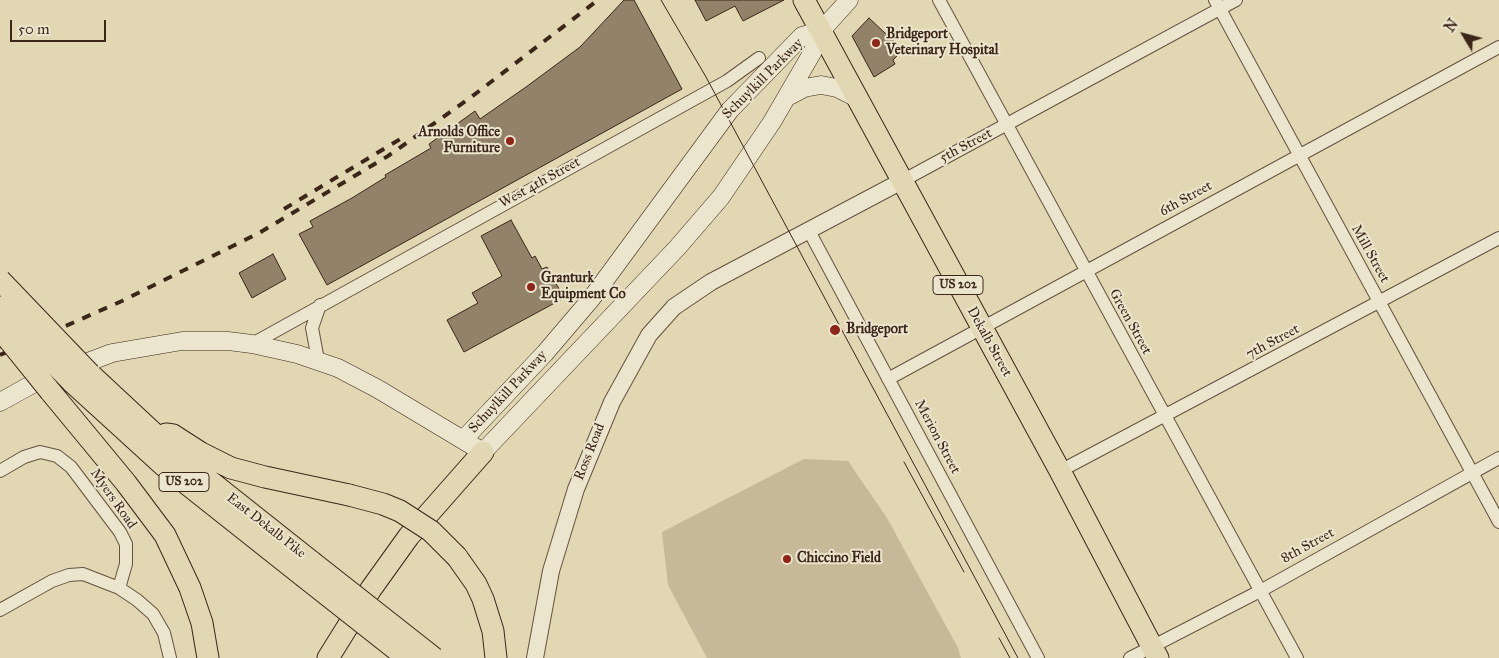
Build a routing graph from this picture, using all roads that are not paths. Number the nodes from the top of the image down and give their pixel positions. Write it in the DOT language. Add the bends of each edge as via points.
graph roads {
  1 [pos="804,0"];
  2 [pos="849,0"];
  3 [pos="939,0"];
  4 [pos="1236,0"];
  5 [pos="1217,4"];
  6 [pos="821,31"];
  7 [pos="1499,47"];
  8 [pos="759,58"];
  9 [pos="786,98"];
  10 [pos="857,98"];
  11 [pos="1007,124"];
  12 [pos="1299,155"];
  13 [pos="902,181"];
  14 [pos="809,231"];
  15 [pos="1499,238"];
  16 [pos="1085,272"];
  17 [pos="0,280"];
  18 [pos="712,282"];
  19 [pos="1380,303"];
  20 [pos="320,305"];
  21 [pos="0,307"];
  22 [pos="982,328"];
  23 [pos="0,329"];
  24 [pos="252,344"];
  25 [pos="318,360"];
  26 [pos="81,378"];
  27 [pos="888,378"];
  28 [pos="0,402"];
  29 [pos="1164,416"];
  30 [pos="151,432"];
  31 [pos="462,440"];
  32 [pos="483,452"];
  33 [pos="1499,458"];
  34 [pos="0,471"];
  35 [pos="1060,471"];
  36 [pos="1472,472"];
  37 [pos="1499,522"];
  38 [pos="307,569"];
  39 [pos="119,588"];
  40 [pos="1262,590"];
  41 [pos="0,610"];
  42 [pos="1155,652"];
  43 [pos="170,658"];
  44 [pos="208,658"];
  45 [pos="328,658"];
  46 [pos="407,658"];
  47 [pos="434,658"];
  48 [pos="496,658"];
  49 [pos="535,658"];
  50 [pos="1038,658"];
  51 [pos="1130,658"];
  52 [pos="1297,658"];
  1 -- 6 [label="highway, Dekalb Street / US 202"];
  2 -- 6 [label="main road"];
  3 -- 11 [label="street, Green Street"];
  4 -- 5 [label="street, 5th Street"];
  5 -- 11 [label="street, 5th Street"];
  5 -- 12 [label="street, Mill Street"];
  6 -- 9 [label="main road, Schuylkill Parkway"];
  6 -- 10 [label="highway, Dekalb Street / US 202"];
  6 -- 31 [label="main road, Schuylkill Parkway" via="802,36 730,110 591,299 545,353"];
  7 -- 12 [label="street, 6th Street"];
  8 -- 20 [label="street, West 4th Street" via="727,81"];
  9 -- 10 [label="main road" via="804,88 821,84"];
  9 -- 32 [label="main road, Schuylkill Parkway" via="743,168 700,223"];
  10 -- 13 [label="highway, Dekalb Street / US 202"];
  11 -- 13 [label="street, 5th Street"];
  11 -- 16 [label="street, Green Street"];
  12 -- 16 [label="street, 6th Street"];
  12 -- 19 [label="street, Mill Street"];
  13 -- 14 [label="street, 5th Street"];
  13 -- 22 [label="highway, Dekalb Street / US 202"];
  14 -- 18 [label="street, 5th Street"];
  14 -- 27 [label="street, Merion Street"];
  15 -- 19 [label="street, 7th Street"];
  16 -- 22 [label="street, 6th Street"];
  16 -- 29 [label="street, Green Street"];
  17 -- 26 [label="highway, East Dekalb Pike, bridge"];
  18 -- 49 [label="street, Ross Road" via="688,296 661,320 612,402 592,445 562,529"];
  19 -- 29 [label="street, 7th Street"];
  19 -- 36 [label="street, Mill Street"];
  20 -- 24 [label="street, West 4th Street"];
  20 -- 25 [label="street" via="312,328"];
  21 -- 26 [label="highway, East Dekalb Pike / US 202, bridge"];
  22 -- 27 [label="street, 6th Street"];
  22 -- 35 [label="highway, Dekalb Street / US 202"];
  23 -- 44 [label="highway, bridge" via="164,535 194,597"];
  24 -- 25 [label="main road"];
  24 -- 28 [label="main road" via="182,341 126,350 62,371"];
  25 -- 31 [label="main road" via="378,388"];
  26 -- 30 [label="highway, East Dekalb Pike"];
  26 -- 38 [label="highway, East Dekalb Pike / US 202" via="163,465"];
  27 -- 50 [label="street, Merion Street"];
  29 -- 35 [label="street, 7th Street"];
  29 -- 40 [label="street, Green Street"];
  30 -- 38 [label="highway, East Dekalb Pike"];
  30 -- 48 [label="highway, bridge" via="173,435 216,461 248,473 383,504 431,531 457,557 476,584 493,631"];
  31 -- 32 [label="main road"];
  32 -- 45 [label="highway" via="398,550"];
  33 -- 36 [label="street, 8th Street"];
  34 -- 39 [label="street, Myers Road" via="40,452 57,456 71,467 126,544 126,564"];
  35 -- 42 [label="highway, Dekalb Street / US 202"];
  36 -- 37 [label="street, Mill Street"];
  36 -- 40 [label="street, 8th Street"];
  38 -- 46 [label="highway, East Dekalb Pike / US 202, bridge"];
  38 -- 47 [label="highway, East Dekalb Pike, bridge"];
  39 -- 41 [label="street" via="84,574 69,574"];
  39 -- 43 [label="street" via="153,614 164,633"];
  40 -- 42 [label="street, 8th Street"];
  40 -- 52 [label="street, Green Street"];
  42 -- 51 [label="street, 8th Street"];
}
